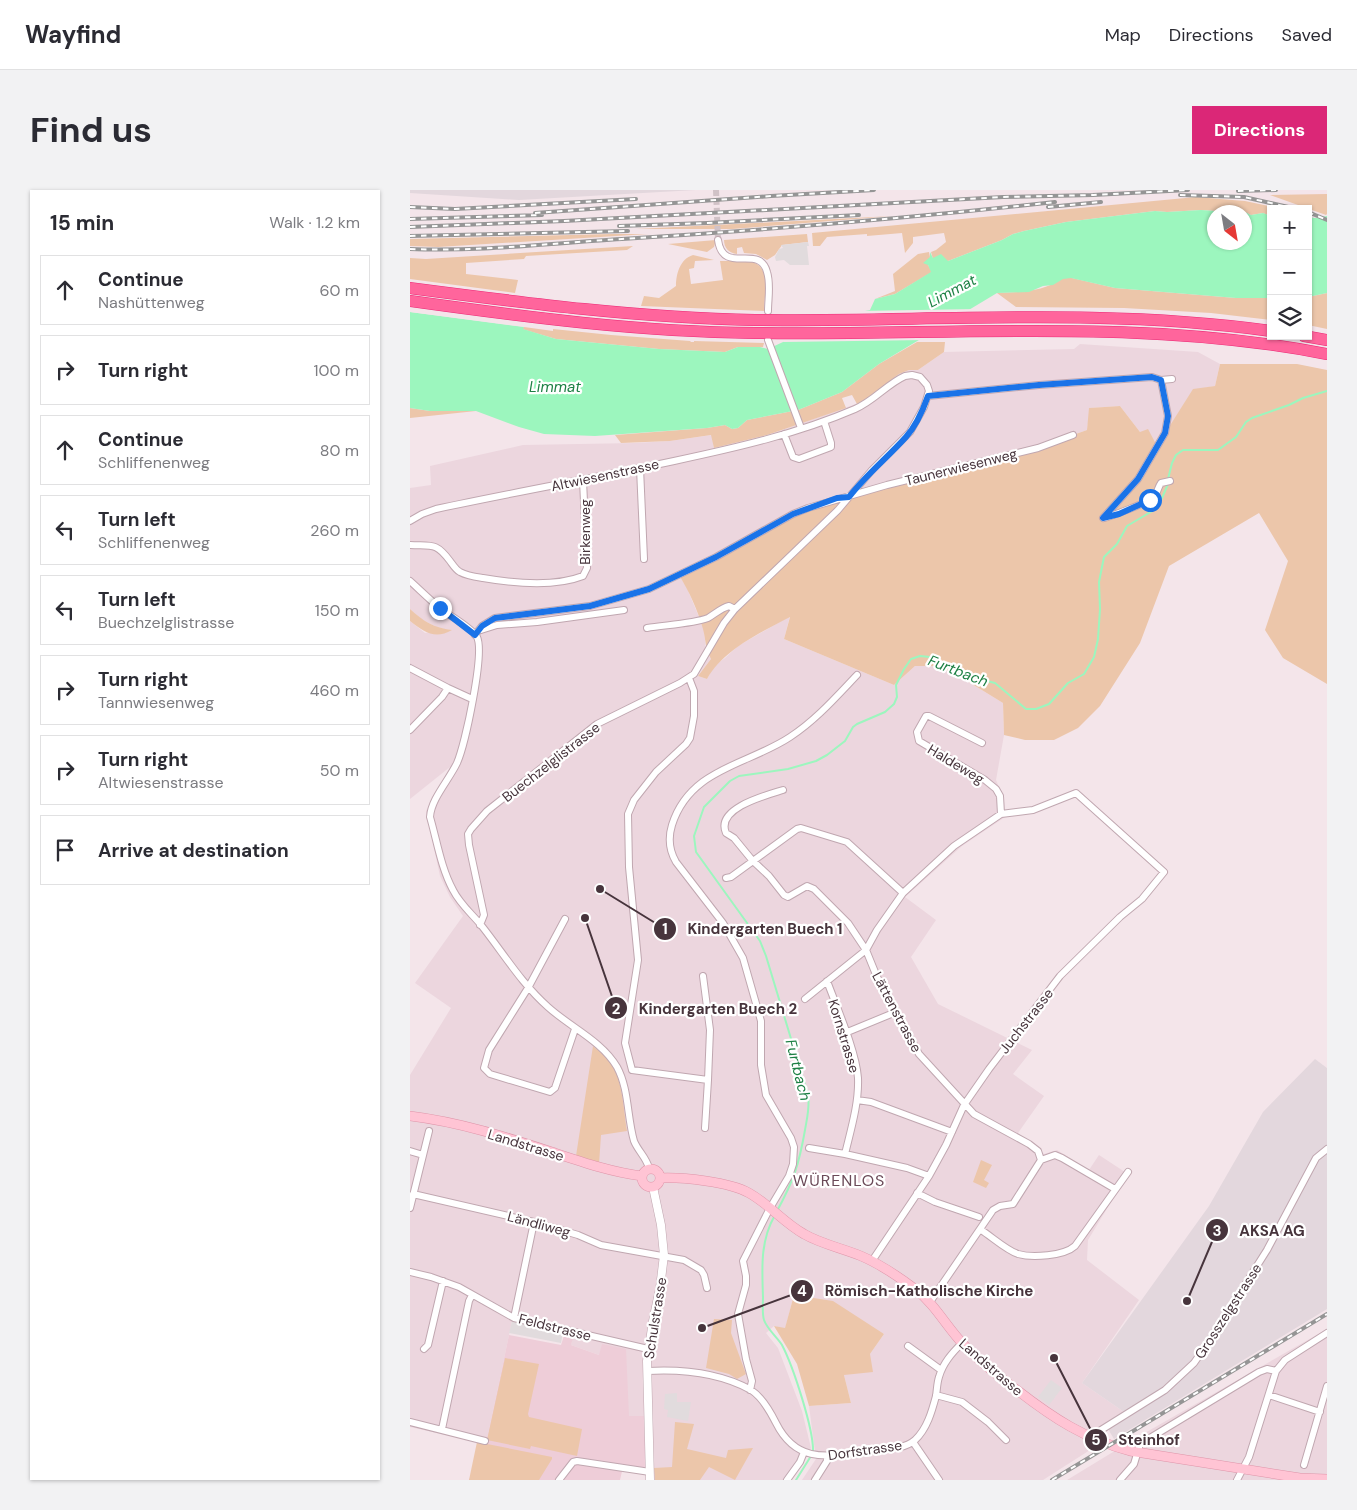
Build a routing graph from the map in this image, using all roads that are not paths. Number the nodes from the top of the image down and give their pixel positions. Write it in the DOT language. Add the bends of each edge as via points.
graph roads {
  1 [pos="718,240"];
  2 [pos="410,288"];
  3 [pos="410,301"];
  4 [pos="768,311"];
  5 [pos="1267,331"];
  6 [pos="1312,337"];
  7 [pos="1327,340"];
  8 [pos="768,343"];
  9 [pos="1327,354"];
  10 [pos="1172,379"];
  11 [pos="1161,380"];
  12 [pos="928,396"];
  13 [pos="824,421"];
  14 [pos="802,428"];
  15 [pos="784,434"];
  16 [pos="1073,435"];
  17 [pos="640,468"];
  18 [pos="583,480"];
  19 [pos="1168,481"];
  20 [pos="849,497"];
  21 [pos="410,521"];
  22 [pos="410,545"];
  23 [pos="644,559"];
  24 [pos="410,581"];
  25 [pos="624,610"];
  26 [pos="734,610"];
  27 [pos="647,628"];
  28 [pos="478,633"];
  29 [pos="410,668"];
  30 [pos="857,675"];
  31 [pos="689,678"];
  32 [pos="448,688"];
  33 [pos="472,699"];
  34 [pos="410,730"];
  35 [pos="982,743"];
  36 [pos="783,790"];
  37 [pos="1001,814"];
  38 [pos="752,860"];
  39 [pos="726,878"];
  40 [pos="904,894"];
  41 [pos="565,919"];
  42 [pos="480,925"];
  43 [pos="866,950"];
  44 [pos="702,976"];
  45 [pos="827,982"];
  46 [pos="528,988"];
  47 [pos="805,999"];
  48 [pos="896,1012"];
  49 [pos="575,1029"];
  50 [pos="846,1033"];
  51 [pos="632,1070"];
  52 [pos="621,1077"];
  53 [pos="708,1080"];
  54 [pos="857,1100"];
  55 [pos="964,1105"];
  56 [pos="410,1116"];
  57 [pos="705,1128"];
  58 [pos="429,1131"];
  59 [pos="952,1132"];
  60 [pos="809,1148"];
  61 [pos="1327,1149"];
  62 [pos="410,1151"];
  63 [pos="846,1154"];
  64 [pos="423,1155"];
  65 [pos="1042,1160"];
  66 [pos="649,1168"];
  67 [pos="1128,1172"];
  68 [pos="642,1176"];
  69 [pos="929,1176"];
  70 [pos="660,1178"];
  71 [pos="653,1187"];
  72 [pos="1116,1190"];
  73 [pos="917,1192"];
  74 [pos="413,1194"];
  75 [pos="410,1208"];
  76 [pos="772,1212"];
  77 [pos="979,1217"];
  78 [pos="534,1222"];
  79 [pos="981,1230"];
  80 [pos="664,1256"];
  81 [pos="872,1261"];
  82 [pos="410,1272"];
  83 [pos="443,1281"];
  84 [pos="708,1288"];
  85 [pos="472,1295"];
  86 [pos="930,1302"];
  87 [pos="514,1318"];
  88 [pos="1327,1333"];
  89 [pos="962,1343"];
  90 [pos="908,1346"];
  91 [pos="424,1349"];
  92 [pos="648,1349"];
  93 [pos="941,1370"];
  94 [pos="647,1371"];
  95 [pos="1276,1371"];
  96 [pos="1327,1386"];
  97 [pos="750,1390"];
  98 [pos="936,1395"];
  99 [pos="1268,1395"];
  100 [pos="1320,1412"];
  101 [pos="410,1422"];
  102 [pos="442,1429"];
  103 [pos="1094,1439"];
  104 [pos="1006,1440"];
  105 [pos="484,1441"];
  106 [pos="913,1442"];
  107 [pos="1138,1452"];
  108 [pos="806,1453"];
  109 [pos="828,1456"];
  110 [pos="1304,1465"];
  111 [pos="1244,1469"];
  112 [pos="650,1476"];
  113 [pos="1327,1479"];
  114 [pos="558,1480"];
  115 [pos="787,1480"];
  116 [pos="814,1480"];
  117 [pos="940,1480"];
  118 [pos="1120,1480"];
  119 [pos="1237,1480"];
  1 -- 4 [label="street" via="727,257 754,259 766,268"];
  2 -- 5 [label="highway" via="690,318 1059,317 1203,323"];
  3 -- 9 [label="highway" via="657,330 1146,333 1226,339"];
  6 -- 7 [label="highway"];
  8 -- 14 [label="street"];
  10 -- 11 [label="street"];
  11 -- 12 [label="street" via="1152,377 1048,384"];
  11 -- 19 [label="street" via="1168,422 1165,433 1138,479 1103,518 1153,498 1161,483"];
  12 -- 13 [label="street" via="928,388 922,379 915,375 906,376 868,403"];
  12 -- 20 [label="street, Buechzelglistrasse" via="905,438"];
  13 -- 14 [label="street"];
  13 -- 15 [label="street" via="831,447 799,459 793,457"];
  14 -- 15 [label="street, Altwiesenstrasse"];
  15 -- 17 [label="street, Altwiesenstrasse" via="736,448"];
  16 -- 20 [label="street, Taunerwiesenweg" via="1038,448"];
  17 -- 18 [label="street, Altwiesenstrasse"];
  17 -- 23 [label="street"];
  18 -- 21 [label="street, Altwiesenstrasse" via="428,511"];
  18 -- 22 [label="street, Birkenweg" via="587,568 583,576 575,580 507,582 467,575 455,568 440,548"];
  20 -- 26 [label="street, Buechzelglistrasse"];
  20 -- 28 [label="street, Taunerwiesenweg" via="837,498 793,514 716,557 649,589 590,606 495,618 482,626"];
  24 -- 28 [label="street" via="440,608"];
  25 -- 28 [label="street" via="497,625"];
  26 -- 27 [label="street" via="726,606 703,619"];
  26 -- 31 [label="street, Buechzelglistrasse" via="699,669"];
  28 -- 33 [label="street" via="480,648"];
  29 -- 32 [label="street"];
  30 -- 76 [label="street" via="810,723 789,738 702,781 684,799 669,837 676,862 737,946 758,1005 766,1095 791,1138 795,1152 789,1176"];
  31 -- 42 [label="street, Buechzelglistrasse" via="597,724 487,811 471,829 469,845 484,915"];
  31 -- 51 [label="street" via="694,691 690,738 656,772 634,800 628,814 628,867 638,960 625,1043"];
  32 -- 33 [label="street"];
  32 -- 34 [label="street"];
  33 -- 42 [label="street" via="461,754 432,807 430,817 452,889"];
  35 -- 37 [label="street, Haldeweg" via="929,716 917,732 919,741 996,789"];
  36 -- 38 [label="street" via="739,806 724,826 726,833"];
  37 -- 40 [label="street" via="954,846"];
  37 -- 55 [label="street, Juchstrasse" via="1042,807 1076,793 1164,872 1142,899 1060,976"];
  38 -- 39 [label="street"];
  38 -- 40 [label="street" via="801,828 848,842"];
  38 -- 43 [label="street, Lättenstrasse" via="788,897 806,886 814,889 848,923"];
  40 -- 43 [label="street"];
  41 -- 46 [label="street"];
  42 -- 46 [label="street"];
  43 -- 45 [label="street"];
  43 -- 48 [label="street, Lättenstrasse"];
  44 -- 53 [label="street" via="710,1030"];
  45 -- 47 [label="street"];
  45 -- 50 [label="street, Kornstrasse"];
  46 -- 49 [label="street"];
  46 -- 49 [label="street" via="489,1050 484,1068 490,1074 550,1092 556,1088"];
  48 -- 50 [label="street"];
  48 -- 55 [label="street, Lättenstrasse" via="919,1054"];
  49 -- 52 [label="street" via="604,1051"];
  50 -- 54 [label="street, Kornstrasse" via="858,1077"];
  51 -- 52 [label="street"];
  51 -- 53 [label="street"];
  52 -- 66 [label="street" via="634,1141 647,1158"];
  53 -- 57 [label="street"];
  54 -- 59 [label="street" via="871,1102"];
  54 -- 63 [label="street, Kornstrasse"];
  55 -- 59 [label="street, Juchstrasse"];
  55 -- 65 [label="street, Lättenstrasse" via="981,1119 1035,1148"];
  56 -- 68 [label="main road, Landstrasse" via="492,1134 617,1173"];
  58 -- 64 [label="street"];
  59 -- 69 [label="street, Juchstrasse"];
  60 -- 63 [label="street"];
  61 -- 103 [label="street, Grosszelgstrasse" via="1316,1158 1276,1236 1210,1340 1185,1373 1165,1390 1101,1430"];
  62 -- 64 [label="street"];
  63 -- 69 [label="street"];
  64 -- 74 [label="street"];
  65 -- 72 [label="street" via="1055,1155"];
  65 -- 79 [label="street" via="1014,1204 993,1210"];
  66 -- 68 [label="main road"];
  66 -- 70 [label="main road" via="656,1169"];
  67 -- 72 [label="street"];
  68 -- 71 [label="main road" via="644,1184"];
  69 -- 73 [label="street, Juchstrasse"];
  70 -- 71 [label="main road"];
  70 -- 76 [label="main road, Landstrasse" via="707,1182 741,1190 750,1193"];
  71 -- 80 [label="street, Schulstrasse"];
  72 -- 79 [label="street" via="1075,1246 1062,1254 1019,1254"];
  73 -- 77 [label="street" via="935,1202"];
  73 -- 81 [label="street, Juchstrasse"];
  74 -- 75 [label="street"];
  74 -- 78 [label="street, Ländliweg"];
  76 -- 81 [label="main road, Landstrasse" via="804,1234"];
  76 -- 97 [label="street" via="743,1261 746,1285 738,1314 752,1381"];
  78 -- 80 [label="street, Ländliweg" via="601,1245"];
  78 -- 87 [label="street"];
  79 -- 86 [label="street"];
  80 -- 84 [label="street, Ländliweg" via="684,1260 701,1270"];
  80 -- 92 [label="street, Schulstrasse"];
  81 -- 86 [label="main road, Landstrasse"];
  82 -- 83 [label="street, Feldstrasse"];
  83 -- 85 [label="street, Feldstrasse"];
  83 -- 91 [label="street" via="428,1345"];
  85 -- 87 [label="street, Feldstrasse"];
  85 -- 102 [label="street"];
  86 -- 89 [label="main road, Landstrasse"];
  87 -- 92 [label="street, Feldstrasse"];
  88 -- 95 [label="street" via="1285,1360"];
  89 -- 93 [label="street, Dorfstrasse"];
  89 -- 103 [label="main road, Landstrasse" via="1038,1406"];
  90 -- 93 [label="street"];
  92 -- 94 [label="street, Schulstrasse"];
  93 -- 98 [label="street, Dorfstrasse"];
  94 -- 97 [label="street, Dorfstrasse" via="703,1374"];
  94 -- 112 [label="street, Schulstrasse"];
  95 -- 99 [label="street"];
  95 -- 107 [label="street" via="1267,1369 1259,1372 1146,1440 1140,1444"];
  96 -- 100 [label="street"];
  97 -- 108 [label="street, Dorfstrasse" via="764,1403 783,1436 795,1448"];
  98 -- 104 [label="street" via="962,1402"];
  98 -- 106 [label="street, Dorfstrasse" via="927,1424"];
  99 -- 100 [label="street"];
  99 -- 111 [label="street"];
  100 -- 110 [label="street"];
  101 -- 102 [label="street"];
  102 -- 105 [label="street"];
  103 -- 107 [label="main road, Landstrasse"];
  106 -- 109 [label="street, Dorfstrasse" via="894,1448"];
  106 -- 117 [label="street"];
  107 -- 111 [label="main road, Landstrasse"];
  107 -- 118 [label="street" via="1134,1464"];
  108 -- 109 [label="street, Dorfstrasse"];
  108 -- 115 [label="street"];
  109 -- 116 [label="street"];
  111 -- 113 [label="main road, Landstrasse"];
  111 -- 119 [label="street"];
  112 -- 114 [label="street" via="577,1461"];
}
